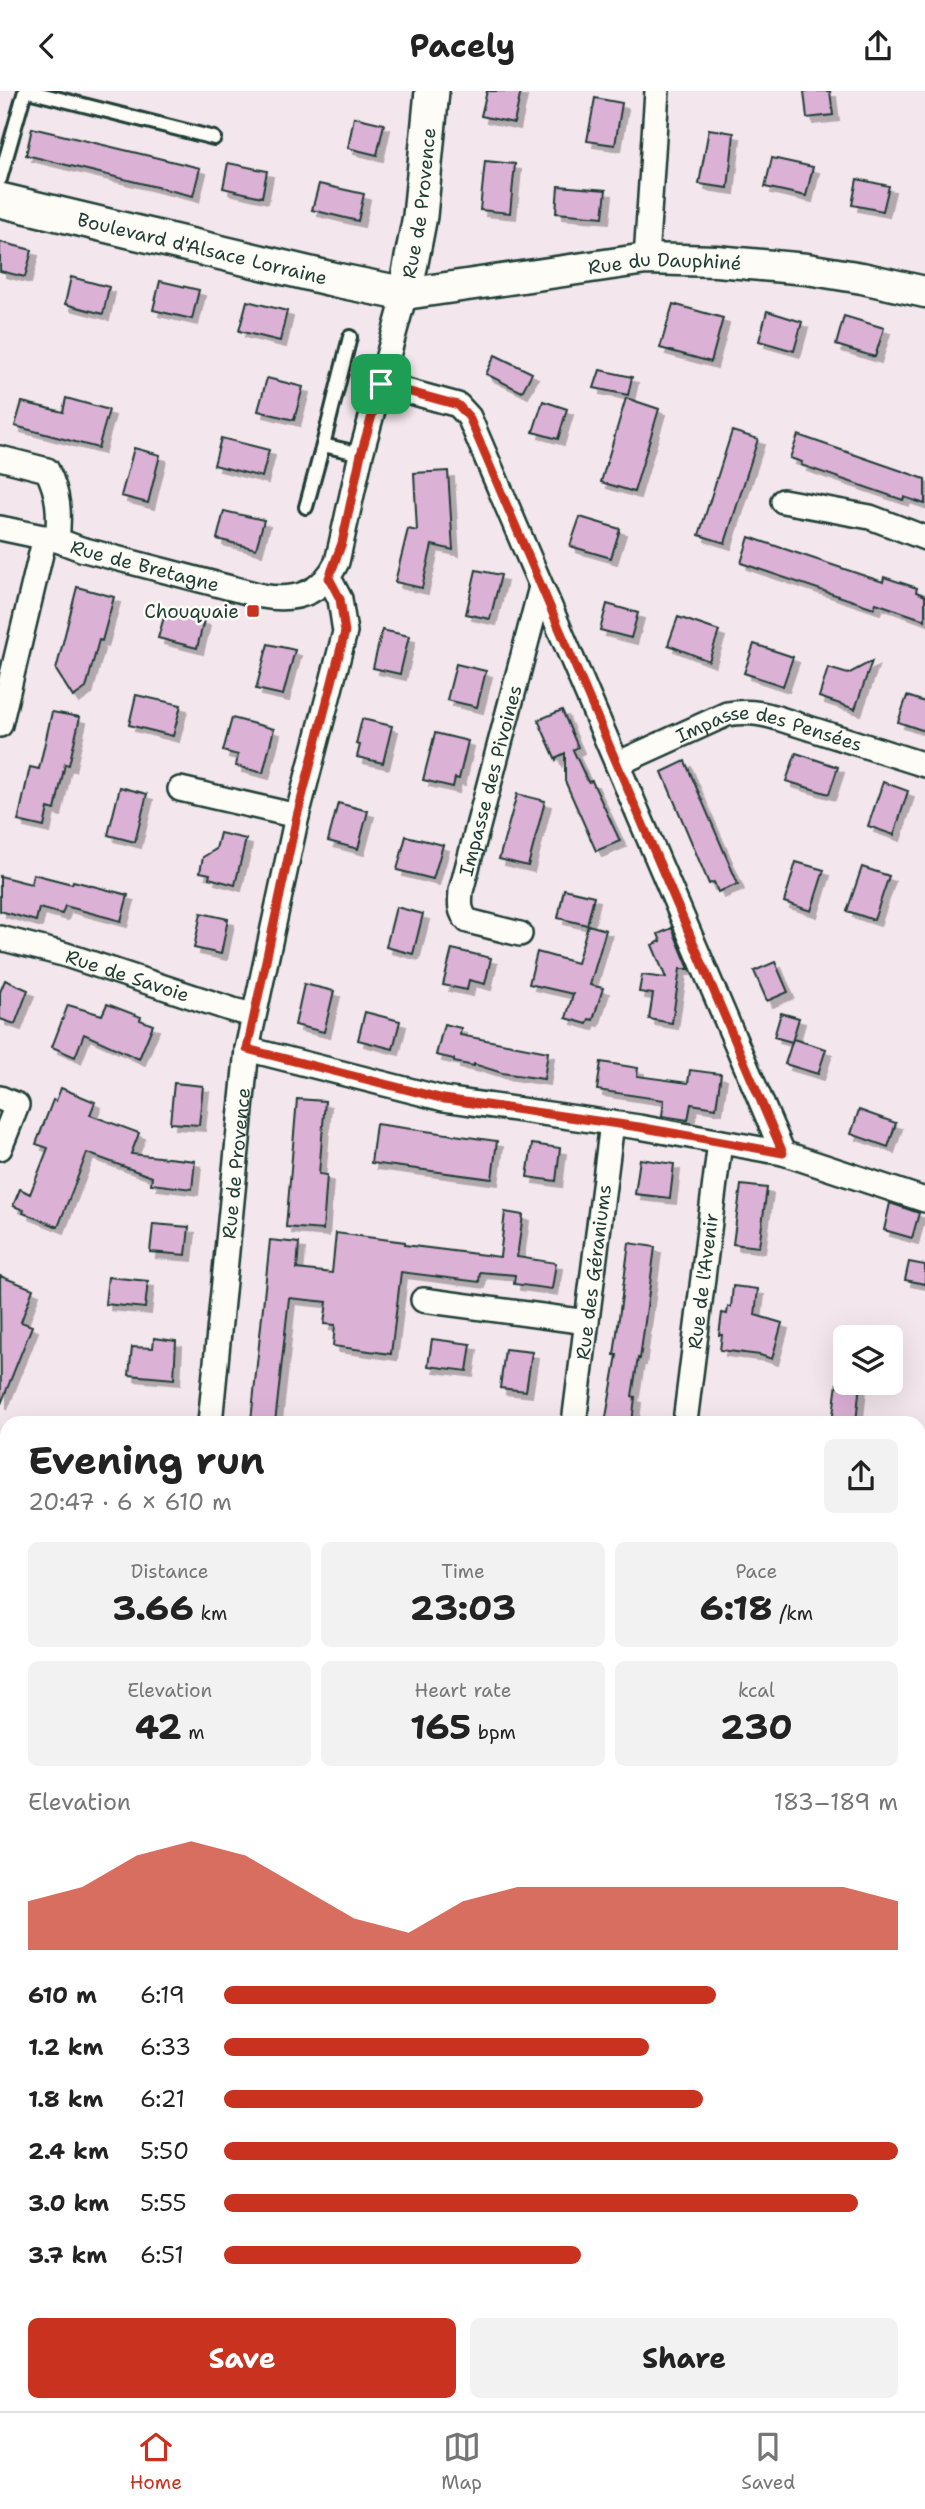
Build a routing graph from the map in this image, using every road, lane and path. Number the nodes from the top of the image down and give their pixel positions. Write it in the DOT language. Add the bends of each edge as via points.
graph roads {
  1 [pos="26,91"];
  2 [pos="432,91"];
  3 [pos="657,91"];
  4 [pos="214,138"];
  5 [pos="0,179"];
  6 [pos="0,199"];
  7 [pos="646,260"];
  8 [pos="925,292"];
  9 [pos="405,294"];
  10 [pos="350,337"];
  11 [pos="381,384"];
  12 [pos="323,445"];
  13 [pos="361,454"];
  14 [pos="0,457"];
  15 [pos="783,501"];
  16 [pos="306,507"];
  17 [pos="0,528"];
  18 [pos="925,538"];
  19 [pos="51,539"];
  20 [pos="329,578"];
  21 [pos="541,587"];
  22 [pos="3,693"];
  23 [pos="0,725"];
  24 [pos="617,764"];
  25 [pos="925,765"];
  26 [pos="180,789"];
  27 [pos="297,816"];
  28 [pos="520,934"];
  29 [pos="0,938"];
  30 [pos="253,1015"];
  31 [pos="247,1049"];
  32 [pos="0,1098"];
  33 [pos="612,1123"];
  34 [pos="720,1142"];
  35 [pos="0,1148"];
  36 [pos="783,1153"];
  37 [pos="925,1200"];
  38 [pos="423,1300"];
  39 [pos="587,1322"];
  40 [pos="210,1416"];
  41 [pos="575,1416"];
  42 [pos="686,1416"];
  1 -- 4 [label="lane"];
  1 -- 5 [label="lane"];
  2 -- 9 [label="main road, Rue de Provence" via="420,216"];
  3 -- 7 [label="street"];
  6 -- 9 [label="main road, Boulevard d'Alsace Lorraine"];
  7 -- 8 [label="street, Rue du Dauphiné" via="807,269"];
  7 -- 9 [label="street, Rue du Dauphiné"];
  9 -- 11 [label="street, Rue de Provence"];
  10 -- 12 [label="lane"];
  11 -- 13 [label="street, Rue de Provence"];
  11 -- 21 [label="street" via="458,405 469,417"];
  12 -- 13 [label="lane"];
  12 -- 16 [label="lane"];
  13 -- 20 [label="street, Rue de Provence" via="342,543"];
  14 -- 19 [label="street" via="47,470 60,515"];
  15 -- 18 [label="street" via="870,517"];
  17 -- 19 [label="street, Rue de Bretagne"];
  19 -- 20 [label="street, Rue de Bretagne" via="276,599 317,588"];
  19 -- 22 [label="street"];
  20 -- 27 [label="street, Rue de Provence" via="340,599 345,632"];
  21 -- 24 [label="street"];
  21 -- 28 [label="street, Impasse des Pivoines" via="460,905 468,921"];
  22 -- 23 [label="street"];
  24 -- 25 [label="street, Impasse des Pensées" via="727,714 758,712"];
  24 -- 36 [label="street"];
  26 -- 27 [label="street"];
  27 -- 30 [label="street, Rue de Provence"];
  29 -- 30 [label="street, Rue de Savoie"];
  30 -- 31 [label="street, Rue de Provence"];
  31 -- 33 [label="street" via="444,1099"];
  31 -- 40 [label="street, Rue de Provence"];
  32 -- 35 [label="street" via="18,1105"];
  33 -- 34 [label="street"];
  33 -- 39 [label="street, Rue des Géraniums"];
  34 -- 36 [label="street"];
  34 -- 42 [label="street, Rue de l'Avenir"];
  36 -- 37 [label="street"];
  38 -- 39 [label="street"];
  39 -- 41 [label="street, Rue des Géraniums"];
}
